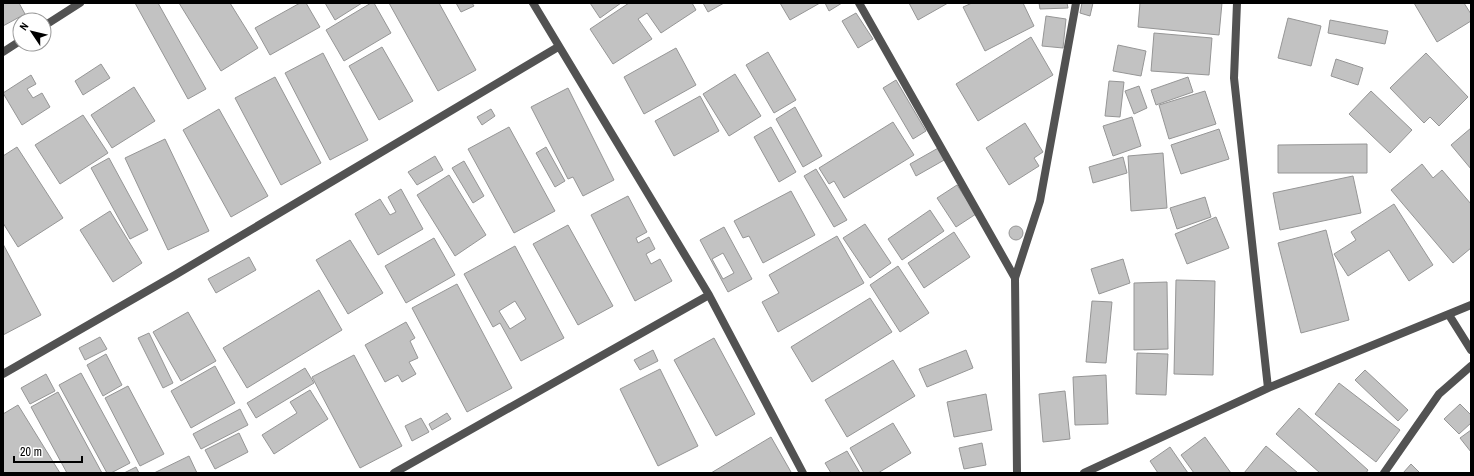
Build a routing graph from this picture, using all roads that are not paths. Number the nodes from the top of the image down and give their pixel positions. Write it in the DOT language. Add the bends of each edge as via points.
graph roads {
  1 [pos="80,3"];
  2 [pos="533,3"];
  3 [pos="859,3"];
  4 [pos="1076,3"];
  5 [pos="1237,3"];
  6 [pos="52,21"];
  7 [pos="12,46"];
  8 [pos="558,47"];
  9 [pos="3,52"];
  10 [pos="1015,278"];
  11 [pos="709,295"];
  12 [pos="1471,305"];
  13 [pos="1449,315"];
  14 [pos="1471,350"];
  15 [pos="1471,366"];
  16 [pos="3,374"];
  17 [pos="1268,388"];
  18 [pos="394,473"];
  19 [pos="803,473"];
  20 [pos="1018,473"];
  21 [pos="1084,473"];
  22 [pos="1384,473"];
  1 -- 6 [label="street"];
  2 -- 8 [label="street"];
  3 -- 10 [label="street"];
  4 -- 10 [label="street" via="1040,201"];
  5 -- 17 [label="street" via="1234,78"];
  7 -- 9 [label="street"];
  8 -- 11 [label="street"];
  8 -- 16 [label="street"];
  10 -- 20 [label="street"];
  11 -- 18 [label="street"];
  11 -- 19 [label="street"];
  12 -- 13 [label="street"];
  13 -- 14 [label="street"];
  13 -- 17 [label="street"];
  15 -- 22 [label="street" via="1439,394"];
  17 -- 21 [label="street"];
}
